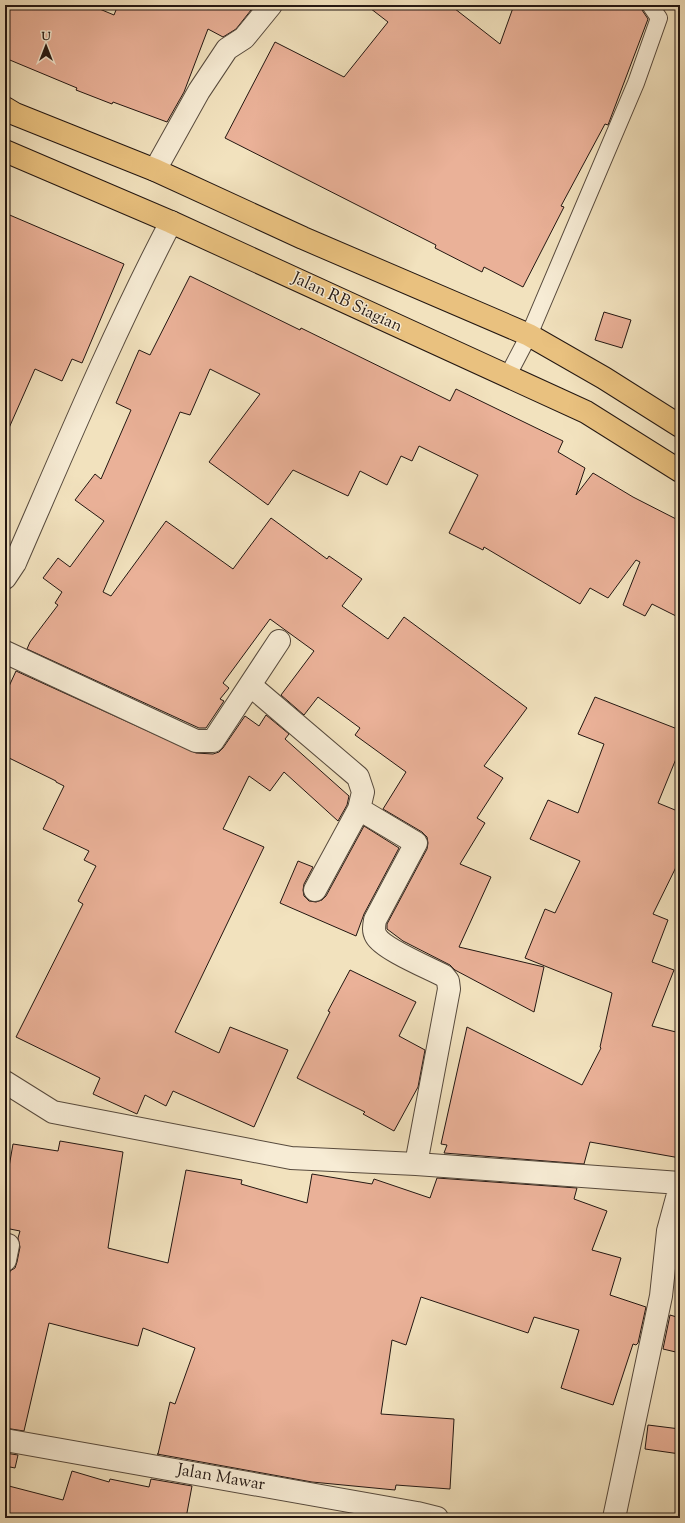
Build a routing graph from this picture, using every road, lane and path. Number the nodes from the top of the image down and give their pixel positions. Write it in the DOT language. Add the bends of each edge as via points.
graph roads {
  1 [pos="271,5"];
  2 [pos="650,5"];
  3 [pos="5,108"];
  4 [pos="5,151"];
  5 [pos="156,170"];
  6 [pos="171,222"];
  7 [pos="529,335"];
  8 [pos="507,377"];
  9 [pos="680,426"];
  10 [pos="680,471"];
  11 [pos="5,578"];
  12 [pos="279,641"];
  13 [pos="5,652"];
  14 [pos="250,685"];
  15 [pos="359,809"];
  16 [pos="315,890"];
  17 [pos="5,1082"];
  18 [pos="416,1164"];
  19 [pos="680,1183"];
  20 [pos="680,1187"];
  21 [pos="5,1440"];
  22 [pos="436,1518"];
  23 [pos="614,1518"];
  1 -- 5 [label="street" via="244,38 227,49 199,91"];
  2 -- 7 [label="lane" via="659,18 636,83"];
  3 -- 5 [label="highway"];
  4 -- 6 [label="highway, Jalan RB Siagian"];
  5 -- 7 [label="highway" via="303,238"];
  6 -- 8 [label="highway, Jalan RB Siagian"];
  6 -- 11 [label="street" via="117,331 15,563"];
  7 -- 8 [label="lane"];
  7 -- 9 [label="highway"];
  8 -- 10 [label="highway, Jalan RB Siagian" via="586,412"];
  12 -- 14 [label="street"];
  13 -- 14 [label="street" via="196,741 213,741"];
  14 -- 15 [label="street" via="358,777 363,792"];
  15 -- 16 [label="street"];
  15 -- 18 [label="street" via="416,843 375,920 376,936 385,945 444,976 448,981 449,990"];
  17 -- 18 [label="street" via="53,1112 291,1158"];
  18 -- 19 [label="street"];
  20 -- 23 [label="street" via="668,1231 661,1296"];
  21 -- 22 [label="street, Jalan Mawar"];
}
